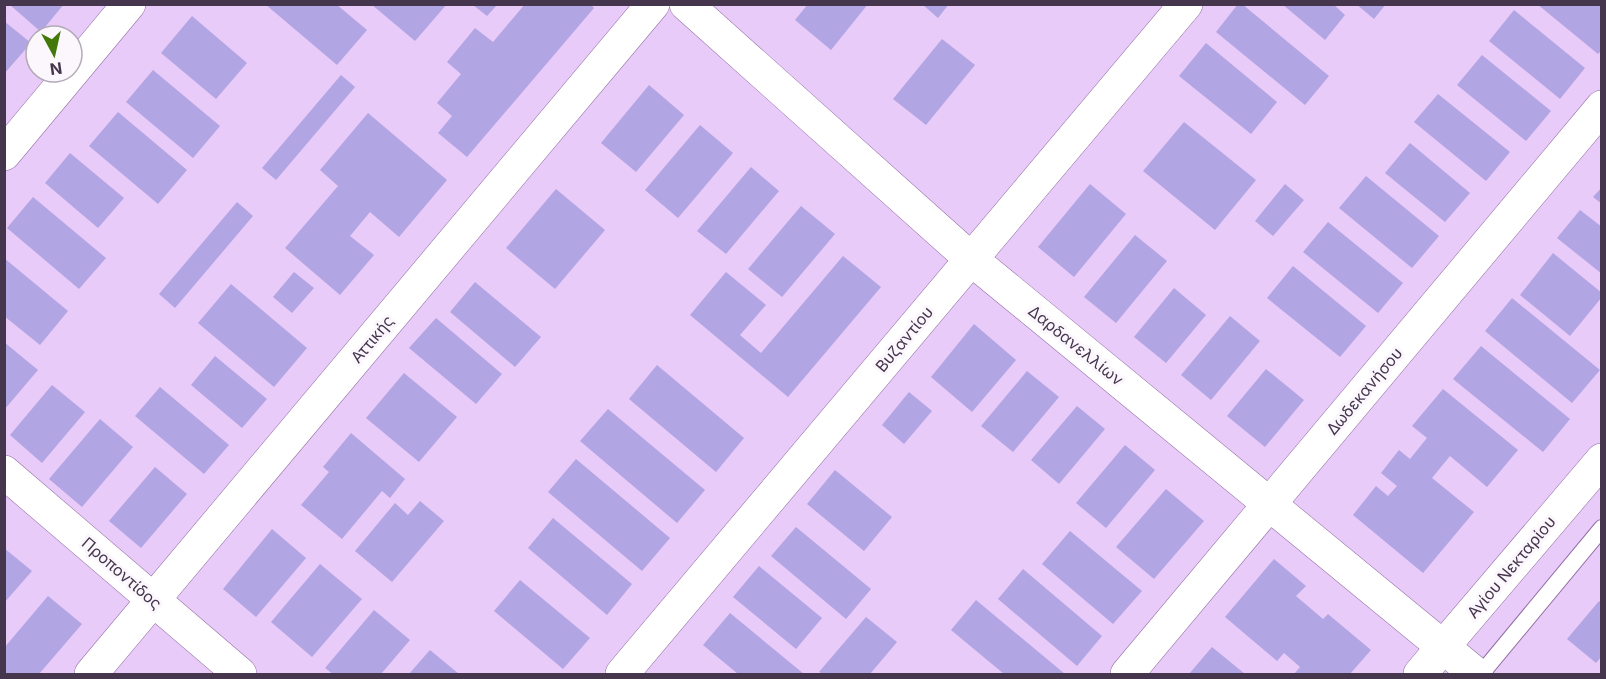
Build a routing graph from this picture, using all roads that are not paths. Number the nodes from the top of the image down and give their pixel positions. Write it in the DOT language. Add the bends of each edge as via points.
graph roads {
  1 [pos="129,4"];
  2 [pos="653,4"];
  3 [pos="686,4"];
  4 [pos="1186,4"];
  5 [pos="1602,107"];
  6 [pos="4,154"];
  7 [pos="971,259"];
  8 [pos="1602,460"];
  9 [pos="4,472"];
  10 [pos="1269,504"];
  11 [pos="1602,528"];
  12 [pos="153,600"];
  13 [pos="1443,647"];
  14 [pos="91,675"];
  15 [pos="240,675"];
  16 [pos="622,675"];
  17 [pos="1127,675"];
  18 [pos="1420,675"];
  19 [pos="1476,675"];
  20 [pos="1481,675"];
  1 -- 6 [label="street"];
  2 -- 12 [label="street, Αττικής"];
  3 -- 7 [label="street, Δαρδανελλίων"];
  4 -- 7 [label="street, Βυζαντίου"];
  5 -- 10 [label="street, Δωδεκανήσου"];
  7 -- 10 [label="street, Δαρδανελλίων"];
  7 -- 16 [label="street, Βυζαντίου"];
  8 -- 13 [label="street, Αγίου Νεκταρίου"];
  9 -- 12 [label="street, Προποντίδος"];
  10 -- 13 [label="street, Δαρδανελλίων"];
  10 -- 17 [label="street, Δωδεκανήσου"];
  11 -- 20 [label="lane"];
  12 -- 14 [label="street, Αττικής"];
  12 -- 15 [label="street, Προποντίδος"];
  13 -- 18 [label="street, Αγίου Νεκταρίου"];
  13 -- 19 [label="street, Δαρδανελλίων"];
}
